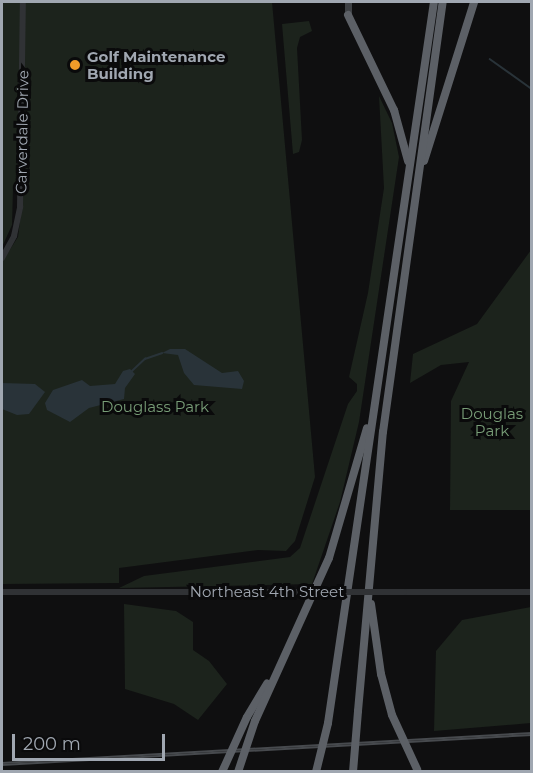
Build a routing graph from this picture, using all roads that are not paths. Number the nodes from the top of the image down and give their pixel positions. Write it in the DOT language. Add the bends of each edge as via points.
graph roads {
  1 [pos="23,2"];
  2 [pos="348,2"];
  3 [pos="434,2"];
  4 [pos="443,2"];
  5 [pos="474,2"];
  6 [pos="348,15"];
  7 [pos="410,167"];
  8 [pos="418,181"];
  9 [pos="2,258"];
  10 [pos="376,396"];
  11 [pos="369,584"];
  12 [pos="2,592"];
  13 [pos="531,592"];
  14 [pos="251,719"];
  15 [pos="418,770"];
  16 [pos="222,771"];
  17 [pos="238,771"];
  18 [pos="316,771"];
  19 [pos="353,771"];
  1 -- 9 [label="street, Carverdale Drive" via="20,207 14,236"];
  2 -- 6 [label="main road"];
  3 -- 7 [label="highway"];
  4 -- 8 [label="highway"];
  5 -- 8 [label="highway"];
  6 -- 7 [label="highway" via="394,110"];
  7 -- 10 [label="highway"];
  8 -- 11 [label="highway" via="383,432"];
  10 -- 14 [label="highway" via="329,558"];
  10 -- 18 [label="highway, bridge" via="328,723"];
  11 -- 15 [label="highway, bridge" via="381,674 392,715"];
  11 -- 19 [label="highway, bridge"];
  12 -- 13 [label="street, Northeast 4th Street, bridge"];
  14 -- 16 [label="highway, bridge"];
  14 -- 17 [label="highway, bridge"];
}
